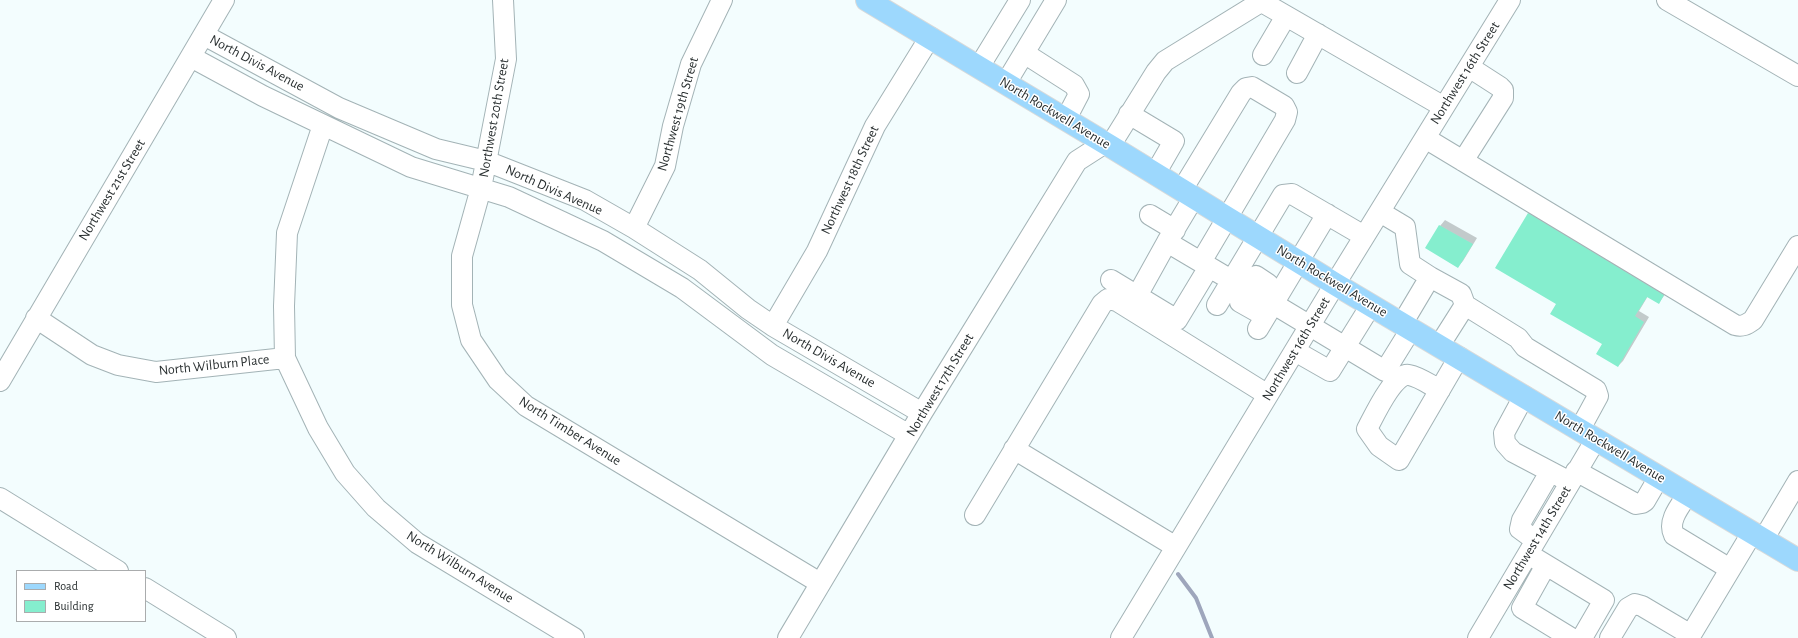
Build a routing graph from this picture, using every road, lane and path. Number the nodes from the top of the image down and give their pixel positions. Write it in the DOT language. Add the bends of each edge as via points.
graph roads {
  1 [pos="224,0"];
  2 [pos="503,0"];
  3 [pos="722,0"];
  4 [pos="1020,0"];
  5 [pos="1056,0"];
  6 [pos="1510,0"];
  7 [pos="1667,0"];
  8 [pos="869,1"];
  9 [pos="1263,1"];
  10 [pos="1286,16"];
  11 [pos="1318,34"];
  12 [pos="204,35"];
  13 [pos="930,37"];
  14 [pos="1024,53"];
  15 [pos="1263,55"];
  16 [pos="191,57"];
  17 [pos="979,67"];
  18 [pos="1468,68"];
  19 [pos="1297,73"];
  20 [pos="1798,76"];
  21 [pos="1006,83"];
  22 [pos="1444,107"];
  23 [pos="1129,114"];
  24 [pos="1066,120"];
  25 [pos="323,125"];
  26 [pos="1425,138"];
  27 [pos="1107,144"];
  28 [pos="486,161"];
  29 [pos="1463,161"];
  30 [pos="1155,174"];
  31 [pos="481,188"];
  32 [pos="1188,194"];
  33 [pos="1380,212"];
  34 [pos="1326,214"];
  35 [pos="1150,216"];
  36 [pos="1226,217"];
  37 [pos="634,228"];
  38 [pos="1171,236"];
  39 [pos="1257,236"];
  40 [pos="1364,236"];
  41 [pos="1798,246"];
  42 [pos="1298,262"];
  43 [pos="1205,264"];
  44 [pos="1430,277"];
  45 [pos="1111,280"];
  46 [pos="1335,284"];
  47 [pos="1254,293"];
  48 [pos="1137,296"];
  49 [pos="1217,305"];
  50 [pos="1371,305"];
  51 [pos="1465,305"];
  52 [pos="36,318"];
  53 [pos="773,326"];
  54 [pos="1310,326"];
  55 [pos="1406,326"];
  56 [pos="1258,329"];
  57 [pos="1440,346"];
  58 [pos="1345,347"];
  59 [pos="1295,351"];
  60 [pos="285,358"];
  61 [pos="1459,358"];
  62 [pos="0,381"];
  63 [pos="1440,390"];
  64 [pos="1268,395"];
  65 [pos="1524,396"];
  66 [pos="922,413"];
  67 [pos="1588,434"];
  68 [pos="909,435"];
  69 [pos="1014,449"];
  70 [pos="1550,472"];
  71 [pos="1573,476"];
  72 [pos="1659,477"];
  73 [pos="1798,481"];
  74 [pos="1688,494"];
  75 [pos="0,498"];
  76 [pos="975,515"];
  77 [pos="1758,536"];
  78 [pos="1176,547"];
  79 [pos="1532,547"];
  80 [pos="1798,560"];
  81 [pos="1546,566"];
  82 [pos="1730,569"];
  83 [pos="116,570"];
  84 [pos="820,583"];
  85 [pos="146,589"];
  86 [pos="1690,636"];
  87 [pos="226,638"];
  88 [pos="574,638"];
  89 [pos="788,638"];
  90 [pos="1121,638"];
  91 [pos="1478,638"];
  92 [pos="1571,638"];
  93 [pos="1582,638"];
  94 [pos="1610,638"];
  1 -- 12 [label="street, Northwest 21st Street"];
  2 -- 28 [label="street, Northwest 20th Street" via="506,58"];
  3 -- 37 [label="street, Northwest 19th Street" via="691,64 664,166"];
  4 -- 17 [label="street"];
  5 -- 14 [label="street"];
  6 -- 18 [label="street, Northwest 16th Street"];
  7 -- 20 [label="street"];
  8 -- 13 [label="main road, North Rockwell Avenue"];
  9 -- 10 [label="street"];
  9 -- 23 [label="street" via="1165,61"];
  10 -- 11 [label="street"];
  10 -- 15 [label="street"];
  11 -- 19 [label="street"];
  11 -- 22 [label="street"];
  12 -- 16 [label="street, Northwest 21st Street"];
  12 -- 28 [label="street, North Divis Avenue" via="339,108 436,149"];
  13 -- 17 [label="main road, North Rockwell Avenue"];
  13 -- 53 [label="street, Northwest 18th Street" via="875,126 817,251"];
  14 -- 21 [label="street"];
  14 -- 24 [label="street" via="1074,84 1079,94"];
  16 -- 25 [label="street, North Divis Avenue"];
  16 -- 52 [label="street, Northwest 21st Street"];
  17 -- 21 [label="main road, North Rockwell Avenue"];
  18 -- 22 [label="street, Northwest 16th Street"];
  18 -- 29 [label="street" via="1500,87 1503,90 1503,98"];
  21 -- 24 [label="main road, North Rockwell Avenue"];
  22 -- 26 [label="street, Northwest 16th Street"];
  23 -- 27 [label="street"];
  23 -- 30 [label="street" via="1174,141"];
  24 -- 27 [label="main road, North Rockwell Avenue"];
  25 -- 31 [label="street, North Divis Avenue" via="411,168"];
  25 -- 60 [label="street, North Wilburn Avenue" via="287,233"];
  26 -- 29 [label="street"];
  26 -- 33 [label="street, Northwest 16th Street"];
  27 -- 30 [label="main road, North Rockwell Avenue"];
  27 -- 66 [label="street, Northwest 17th Street" via="1077,161"];
  28 -- 31 [label="street, Northwest 20th Street"];
  28 -- 37 [label="street, North Divis Avenue" via="585,200"];
  29 -- 41 [label="street" via="1735,325 1746,325 1753,320"];
  30 -- 32 [label="main road, North Rockwell Avenue"];
  31 -- 68 [label="street, North Divis Avenue" via="509,197 603,241 682,288 772,355"];
  31 -- 84 [label="street, North Timber Avenue" via="462,256 462,305 471,340 498,380 526,406"];
  32 -- 36 [label="main road, North Rockwell Avenue"];
  32 -- 36 [label="street" via="1241,92 1252,87 1284,106 1287,112 1285,120"];
  32 -- 38 [label="street"];
  33 -- 40 [label="street, Northwest 16th Street"];
  33 -- 44 [label="street" via="1405,227 1410,264"];
  34 -- 39 [label="street" via="1286,193 1279,199"];
  34 -- 40 [label="street"];
  34 -- 42 [label="street"];
  35 -- 38 [label="street"];
  36 -- 39 [label="main road, North Rockwell Avenue"];
  36 -- 43 [label="street"];
  37 -- 53 [label="street, North Divis Avenue" via="700,270"];
  38 -- 43 [label="street"];
  38 -- 48 [label="street"];
  39 -- 42 [label="main road, North Rockwell Avenue"];
  39 -- 47 [label="street"];
  40 -- 46 [label="street, Northwest 16th Street"];
  42 -- 46 [label="main road, North Rockwell Avenue"];
  42 -- 47 [label="street"];
  43 -- 47 [label="street"];
  43 -- 48 [label="street" via="1177,320"];
  44 -- 51 [label="street" via="1461,294"];
  44 -- 55 [label="street"];
  45 -- 48 [label="street"];
  46 -- 50 [label="main road, North Rockwell Avenue"];
  46 -- 54 [label="street, Northwest 16th Street"];
  47 -- 49 [label="street"];
  47 -- 54 [label="street"];
  47 -- 56 [label="street"];
  50 -- 55 [label="main road, North Rockwell Avenue"];
  50 -- 58 [label="street"];
  51 -- 57 [label="street"];
  51 -- 67 [label="street, Northwest 14th Street" via="1518,338 1524,347 1596,390 1598,396"];
  52 -- 60 [label="street, North Wilburn Place" via="92,355 118,365 156,372"];
  52 -- 62 [label="street, Northwest 21st Street"];
  53 -- 66 [label="street, North Divis Avenue"];
  54 -- 58 [label="street"];
  54 -- 59 [label="street, Northwest 16th Street"];
  55 -- 57 [label="main road, North Rockwell Avenue"];
  55 -- 58 [label="street" via="1385,371"];
  57 -- 61 [label="main road, North Rockwell Avenue"];
  58 -- 59 [label="street" via="1330,371"];
  59 -- 64 [label="street, Northwest 16th Street"];
  60 -- 88 [label="street, North Wilburn Avenue" via="318,428 345,473 376,508 417,543"];
  61 -- 63 [label="street"];
  61 -- 65 [label="main road, North Rockwell Avenue"];
  64 -- 69 [label="street" via="1117,301 1108,299 1102,304"];
  64 -- 78 [label="street, Northwest 16th Street"];
  65 -- 67 [label="main road, North Rockwell Avenue"];
  65 -- 70 [label="street" via="1504,433 1504,443 1513,452"];
  66 -- 68 [label="street, Northwest 17th Street"];
  67 -- 71 [label="street, Northwest 14th Street"];
  67 -- 72 [label="main road, North Rockwell Avenue"];
  68 -- 84 [label="street, Northwest 17th Street"];
  69 -- 76 [label="street"];
  69 -- 78 [label="street"];
  70 -- 71 [label="street"];
  70 -- 79 [label="street" via="1522,520 1520,529"];
  71 -- 72 [label="street" via="1636,504 1645,501"];
  71 -- 79 [label="street, Northwest 14th Street"];
  72 -- 74 [label="main road, North Rockwell Avenue"];
  73 -- 77 [label="street"];
  74 -- 77 [label="main road, North Rockwell Avenue"];
  74 -- 82 [label="street" via="1673,518 1671,530 1674,535"];
  75 -- 83 [label="street"];
  77 -- 80 [label="main road, North Rockwell Avenue"];
  77 -- 82 [label="street"];
  78 -- 90 [label="street, Northwest 16th Street"];
  79 -- 81 [label="street"];
  79 -- 91 [label="street, Northwest 14th Street"];
  81 -- 92 [label="street" via="1522,608"];
  81 -- 93 [label="street" via="1604,600"];
  82 -- 86 [label="street"];
  84 -- 89 [label="street, Northwest 17th Street"];
  85 -- 87 [label="street"];
  86 -- 94 [label="street" via="1635,604 1628,608"];
}
